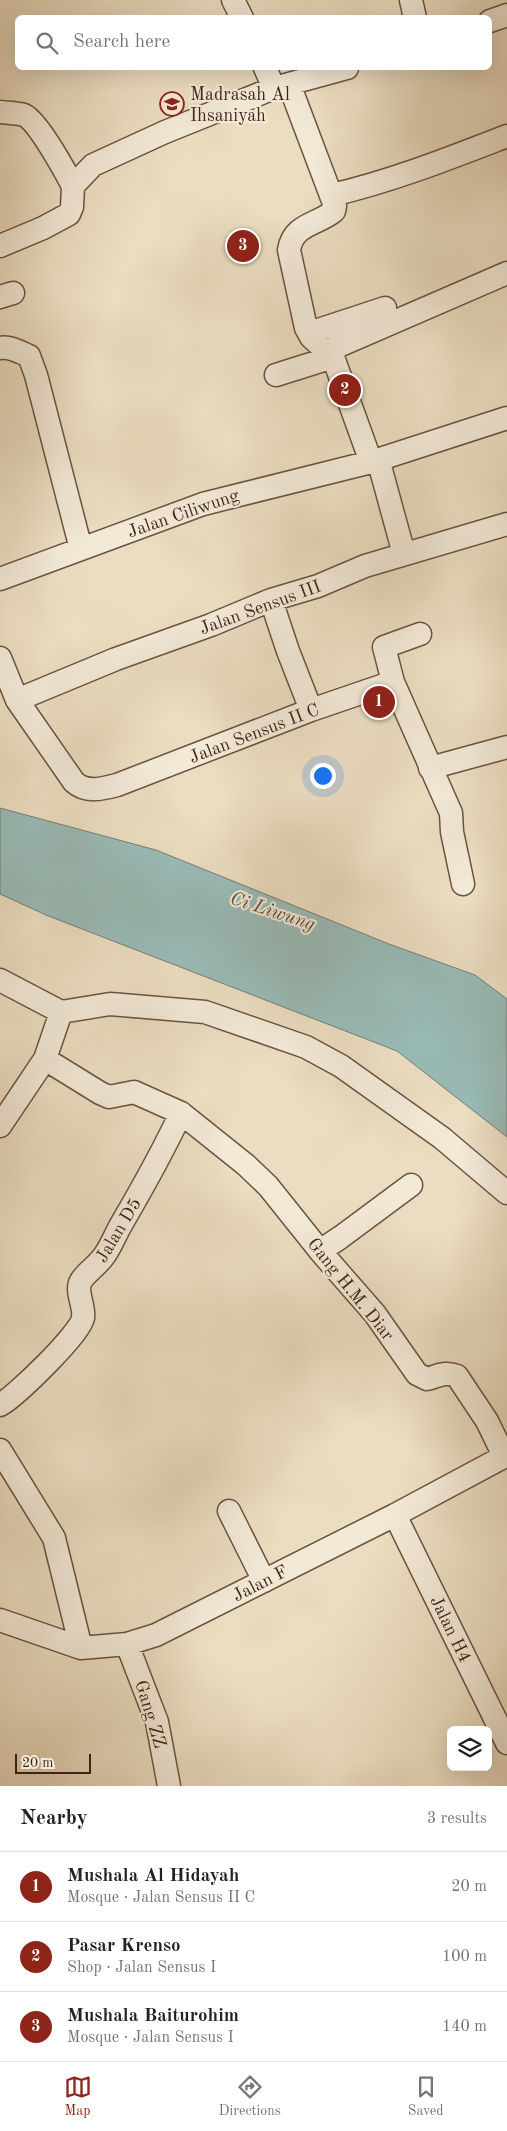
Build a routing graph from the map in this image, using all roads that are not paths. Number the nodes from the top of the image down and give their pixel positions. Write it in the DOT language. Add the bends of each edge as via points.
graph roads {
  1 [pos="233,0"];
  2 [pos="411,0"];
  3 [pos="240,15"];
  4 [pos="414,15"];
  5 [pos="507,15"];
  6 [pos="492,20"];
  7 [pos="267,70"];
  8 [pos="340,70"];
  9 [pos="282,86"];
  10 [pos="0,112"];
  11 [pos="507,136"];
  12 [pos="74,186"];
  13 [pos="333,203"];
  14 [pos="0,246"];
  15 [pos="507,273"];
  16 [pos="385,308"];
  17 [pos="309,333"];
  18 [pos="0,348"];
  19 [pos="330,354"];
  20 [pos="276,375"];
  21 [pos="507,418"];
  22 [pos="374,461"];
  23 [pos="507,524"];
  24 [pos="81,549"];
  25 [pos="404,554"];
  26 [pos="0,579"];
  27 [pos="271,600"];
  28 [pos="420,634"];
  29 [pos="0,658"];
  30 [pos="393,682"];
  31 [pos="17,700"];
  32 [pos="312,710"];
  33 [pos="507,747"];
  34 [pos="430,768"];
  35 [pos="463,884"];
  36 [pos="0,980"];
  37 [pos="61,1012"];
  38 [pos="45,1059"];
  39 [pos="182,1113"];
  40 [pos="0,1126"];
  41 [pos="411,1185"];
  42 [pos="507,1193"];
  43 [pos="320,1250"];
  44 [pos="0,1405"];
  45 [pos="0,1450"];
  46 [pos="506,1456"];
  47 [pos="229,1510"];
  48 [pos="395,1515"];
  49 [pos="264,1581"];
  50 [pos="0,1620"];
  51 [pos="127,1644"];
  52 [pos="81,1648"];
  53 [pos="507,1742"];
  54 [pos="169,1786"];
  1 -- 3 [label="street"];
  2 -- 4 [label="street"];
  5 -- 6 [label="street"];
  7 -- 9 [label="street"];
  8 -- 9 [label="street"];
  9 -- 12 [label="street" via="120,151 93,165"];
  9 -- 13 [label="street"];
  10 -- 12 [label="street" via="25,116 29,120 49,143"];
  11 -- 13 [label="street" via="360,189"];
  12 -- 14 [label="street" via="72,207 64,219"];
  13 -- 17 [label="street" via="326,217 300,228 290,244"];
  15 -- 19 [label="street"];
  16 -- 17 [label="street"];
  17 -- 19 [label="street"];
  18 -- 24 [label="street" via="18,350 29,356"];
  19 -- 20 [label="street"];
  19 -- 22 [label="street"];
  21 -- 22 [label="street, Jalan Ciliwung"];
  22 -- 24 [label="street, Jalan Ciliwung" via="218,499"];
  22 -- 25 [label="street"];
  23 -- 25 [label="street, Jalan Sensus III"];
  24 -- 26 [label="street, Jalan Ciliwung"];
  25 -- 27 [label="street, Jalan Sensus III"];
  27 -- 31 [label="street, Jalan Sensus III"];
  27 -- 32 [label="street"];
  28 -- 30 [label="street" via="384,647"];
  29 -- 31 [label="street"];
  30 -- 32 [label="street, Jalan Sensus II C"];
  30 -- 34 [label="street"];
  31 -- 32 [label="street, Jalan Sensus II C" via="79,786 90,789 116,785"];
  33 -- 34 [label="street"];
  34 -- 35 [label="street" via="450,813"];
  36 -- 37 [label="street"];
  37 -- 38 [label="street"];
  37 -- 42 [label="street" via="110,1004 205,1012 306,1047 341,1066 442,1138"];
  38 -- 39 [label="street, Gang H.M. Diar" via="100,1094 109,1097 134,1092"];
  38 -- 40 [label="street"];
  39 -- 43 [label="street, Gang H.M. Diar" via="268,1186"];
  39 -- 44 [label="street, Jalan D5" via="107,1252 78,1286 82,1320 30,1381"];
  41 -- 43 [label="street"];
  43 -- 46 [label="street, Gang H.M. Diar" via="376,1314 417,1374 427,1379 442,1373 457,1376"];
  45 -- 52 [label="street" via="54,1538"];
  46 -- 48 [label="street, Jalan F"];
  47 -- 49 [label="street"];
  48 -- 49 [label="street, Jalan F"];
  48 -- 53 [label="street, Jalan H4"];
  49 -- 51 [label="street, Jalan F" via="156,1635"];
  50 -- 52 [label="street, Jalan F"];
  51 -- 52 [label="street, Jalan F"];
  51 -- 54 [label="street, Gang ZZ" via="157,1722"];
}
